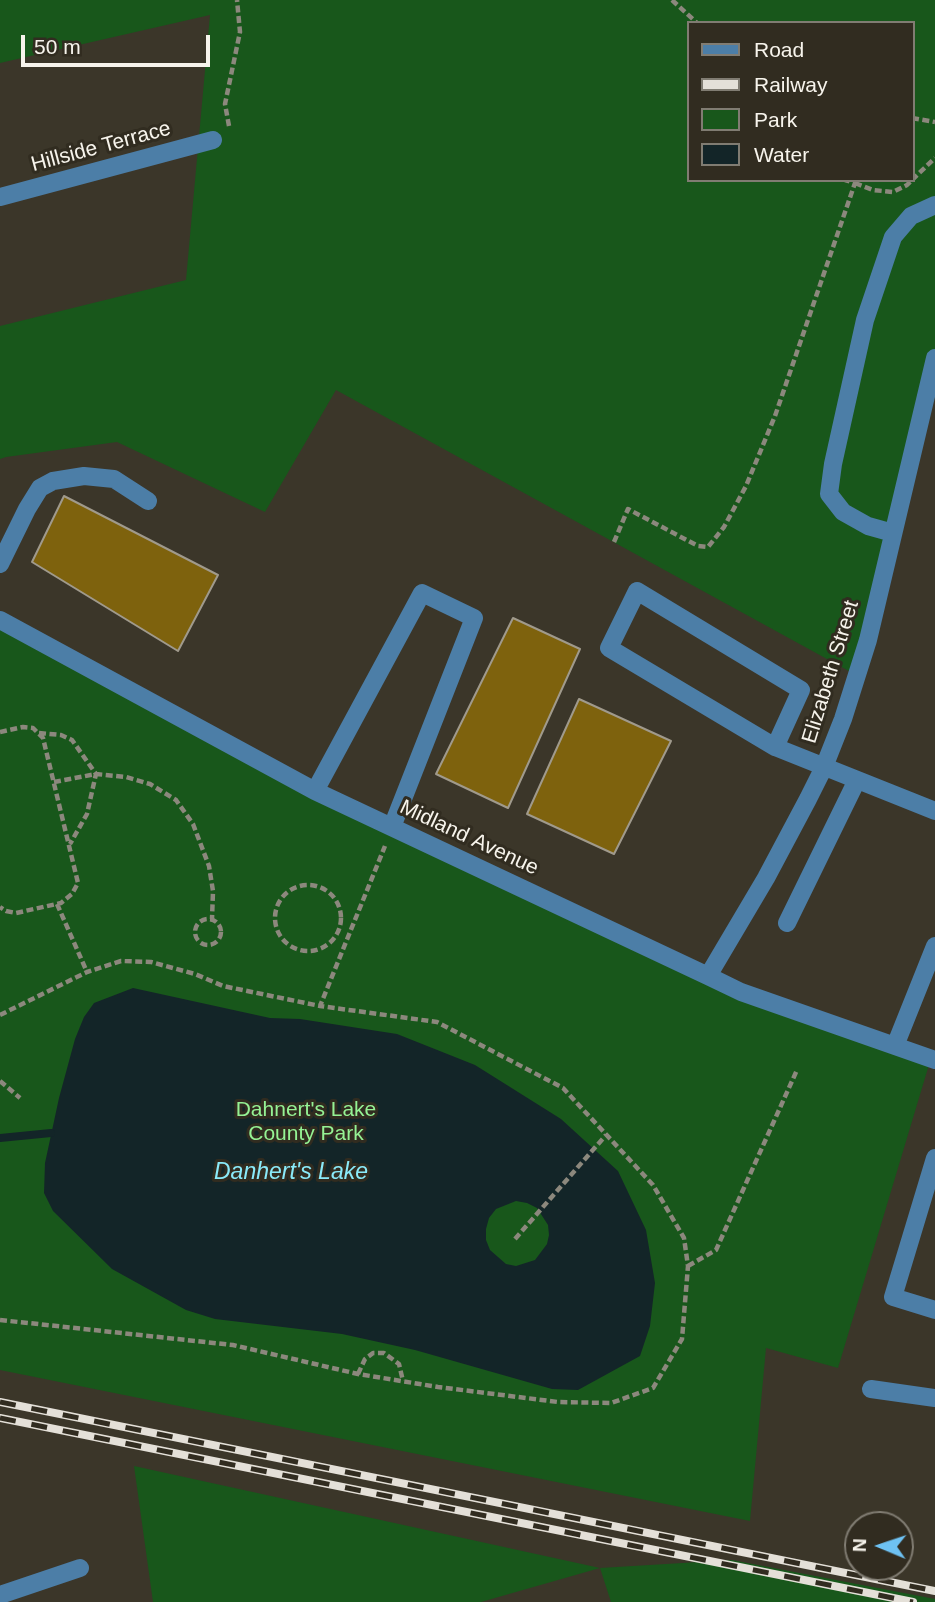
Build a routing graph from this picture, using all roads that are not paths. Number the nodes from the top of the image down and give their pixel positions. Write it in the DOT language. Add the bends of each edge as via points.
graph roads {
  1 [pos="213,141"];
  2 [pos="0,197"];
  3 [pos="935,205"];
  4 [pos="935,358"];
  5 [pos="916,434"];
  6 [pos="935,436"];
  7 [pos="148,501"];
  8 [pos="893,533"];
  9 [pos="6,537"];
  10 [pos="0,564"];
  11 [pos="0,621"];
  12 [pos="775,747"];
  13 [pos="824,768"];
  14 [pos="857,780"];
  15 [pos="316,791"];
  16 [pos="935,811"];
  17 [pos="393,827"];
  18 [pos="787,923"];
  19 [pos="935,946"];
  20 [pos="708,976"];
  21 [pos="895,1046"];
  22 [pos="935,1060"];
  23 [pos="935,1158"];
  24 [pos="935,1310"];
  25 [pos="871,1389"];
  26 [pos="935,1398"];
  27 [pos="80,1568"];
  28 [pos="0,1595"];
  1 -- 2 [label="street, Hillside Terrace"];
  3 -- 8 [label="street" via="911,216 893,237 865,320 832,464 829,494 844,512"];
  4 -- 5 [label="street, Elizabeth Street"];
  5 -- 6 [label="street"];
  5 -- 8 [label="street, Elizabeth Street"];
  7 -- 9 [label="street" via="114,479 84,476 53,481 40,488"];
  8 -- 13 [label="street, Elizabeth Street" via="868,640"];
  9 -- 10 [label="street"];
  11 -- 15 [label="street, Midland Avenue"];
  12 -- 12 [label="street" via="801,690 637,591 609,648"];
  12 -- 13 [label="street"];
  13 -- 14 [label="street"];
  13 -- 20 [label="street, Elizabeth Street"];
  14 -- 16 [label="street"];
  14 -- 18 [label="street"];
  15 -- 17 [label="street, Midland Avenue"];
  15 -- 17 [label="street" via="422,593 474,618"];
  17 -- 20 [label="street, Midland Avenue"];
  19 -- 21 [label="street"];
  20 -- 21 [label="street, Midland Avenue"];
  21 -- 22 [label="street, Midland Avenue"];
  23 -- 24 [label="street" via="893,1297"];
  25 -- 26 [label="street"];
  27 -- 28 [label="street"];
}
